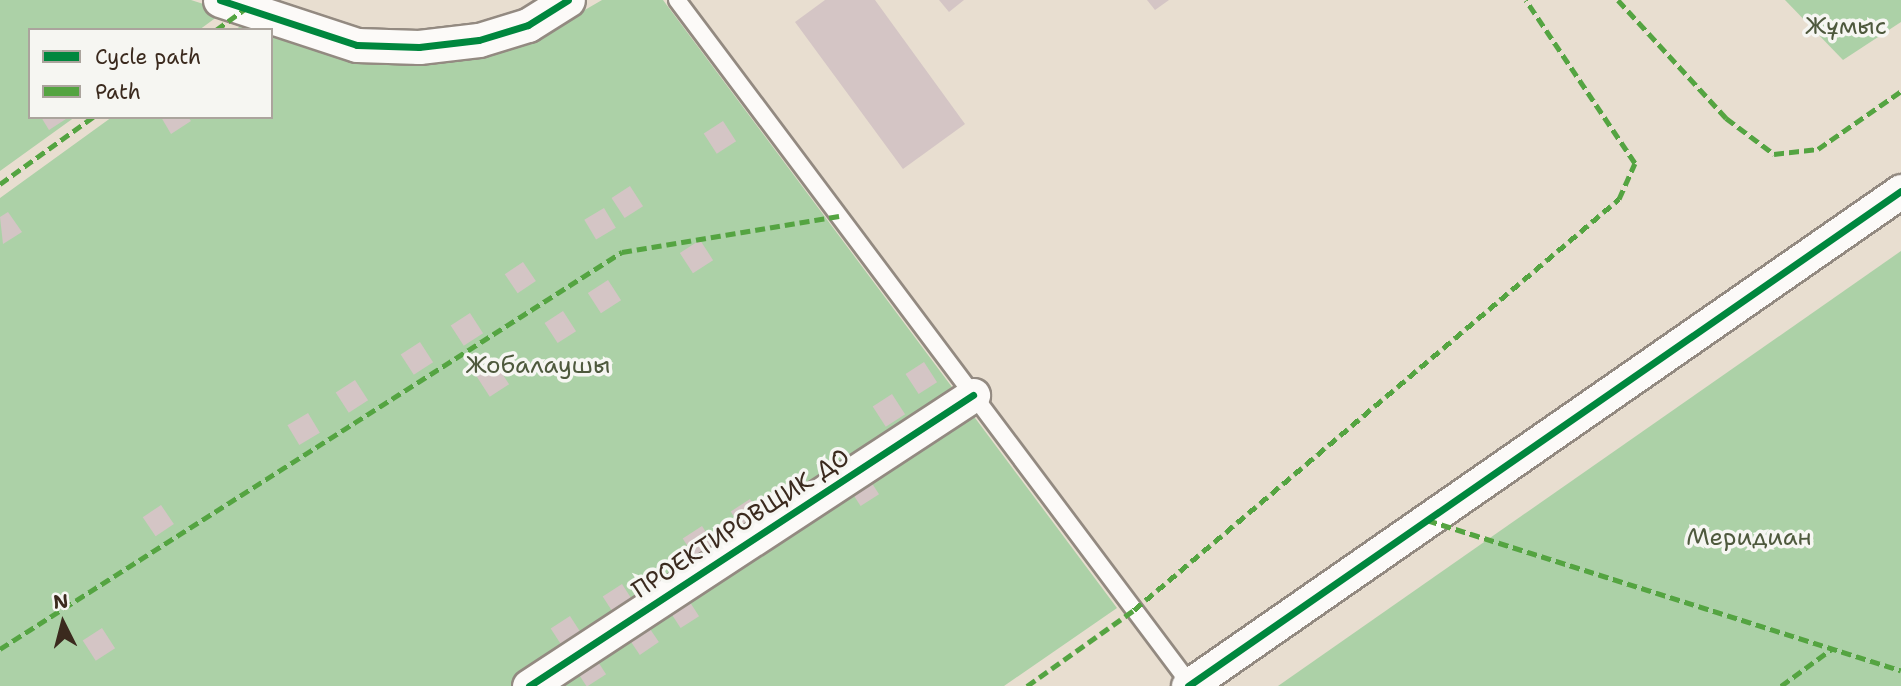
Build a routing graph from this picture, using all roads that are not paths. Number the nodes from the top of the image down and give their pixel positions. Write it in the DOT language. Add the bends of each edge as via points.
graph roads {
  1 [pos="220,0"];
  2 [pos="568,0"];
  3 [pos="677,0"];
  4 [pos="1901,191"];
  5 [pos="973,395"];
  6 [pos="1189,685"];
  7 [pos="529,686"];
  1 -- 2 [label="street" via="357,45 419,47 479,40 528,25"];
  3 -- 5 [label="lane"];
  4 -- 6 [label="street"];
  5 -- 6 [label="lane"];
  5 -- 7 [label="street, ПРОЕКТИРОВЩИК ДО"];
}
